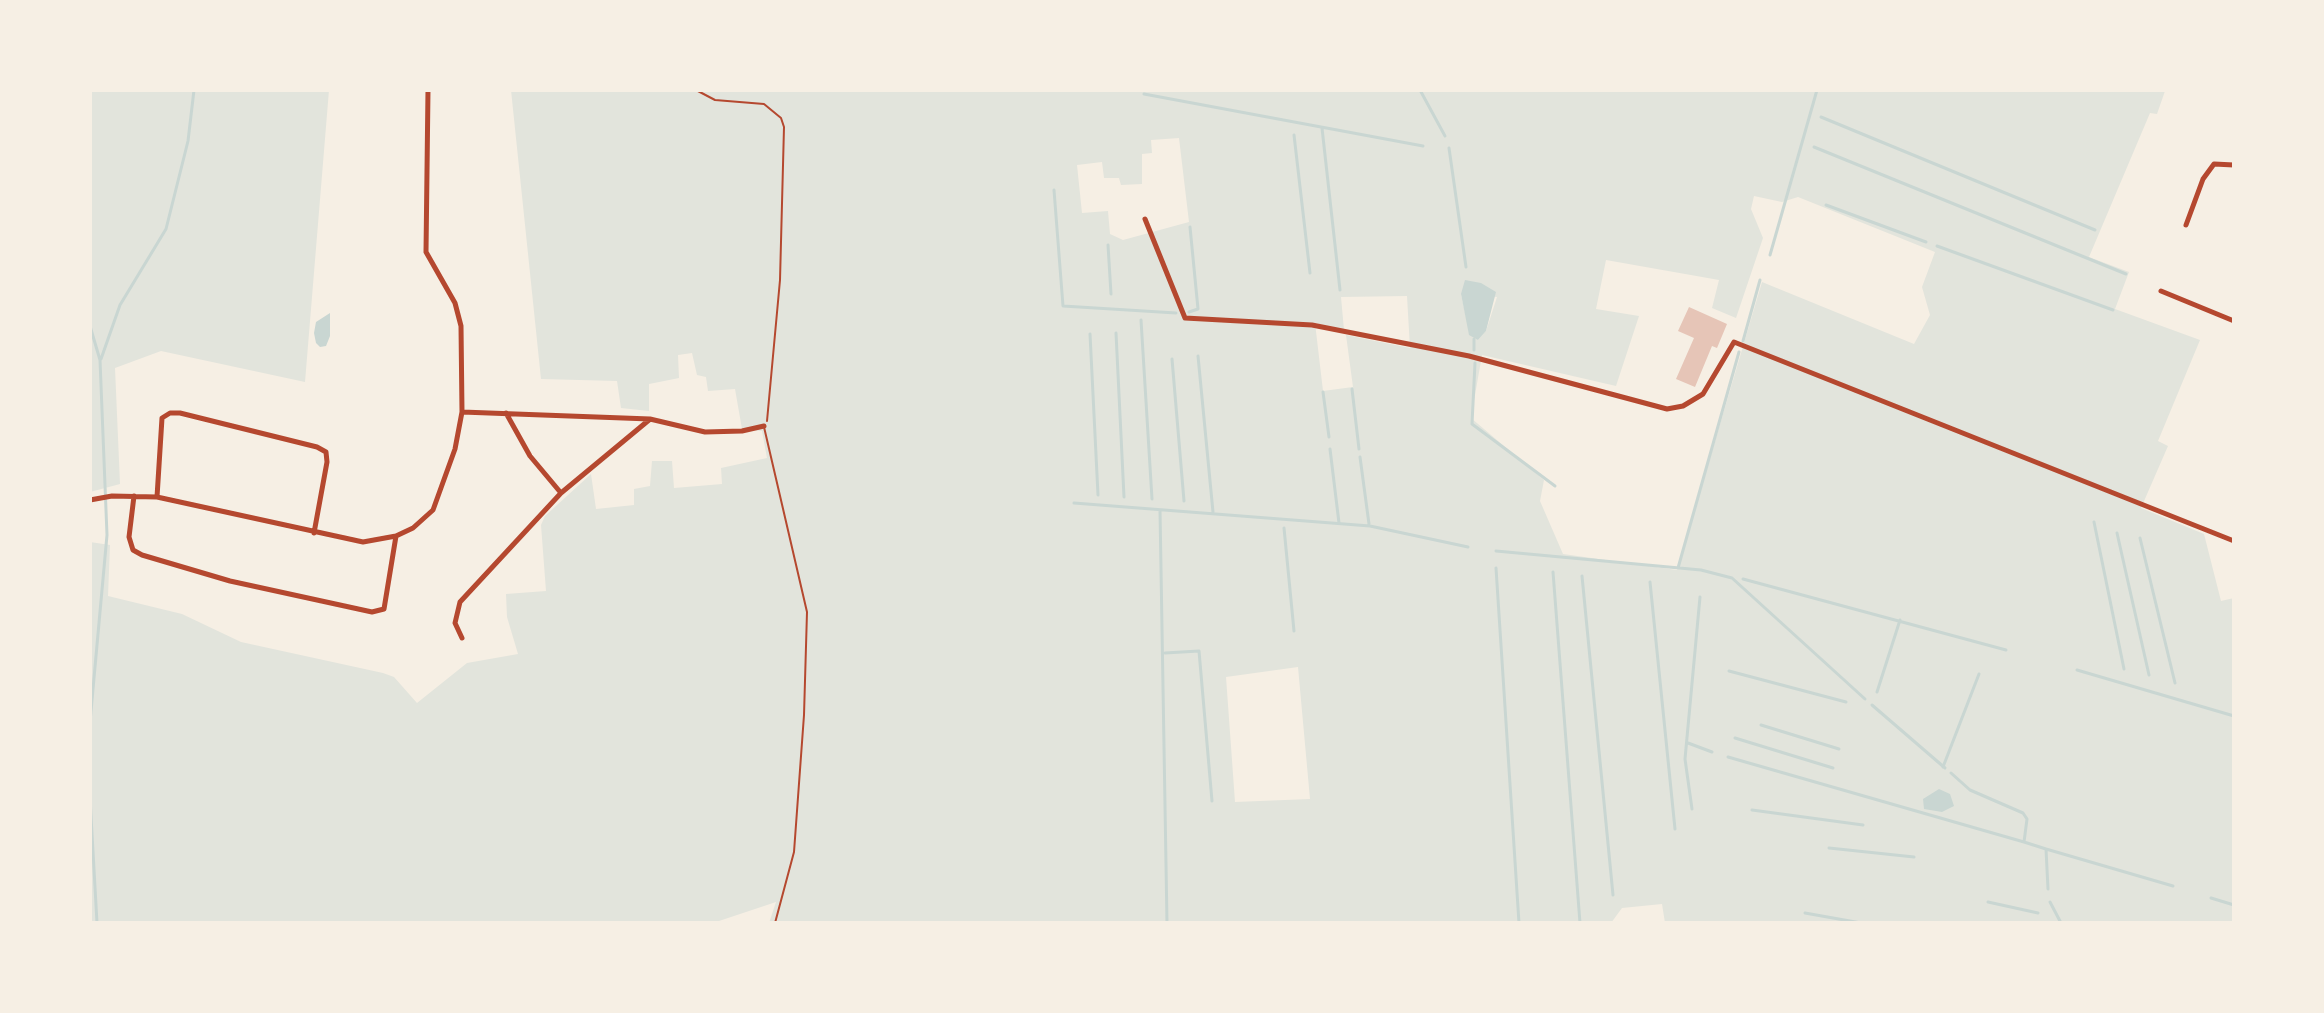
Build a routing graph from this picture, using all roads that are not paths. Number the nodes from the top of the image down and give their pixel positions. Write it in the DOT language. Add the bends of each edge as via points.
graph roads {
  1 [pos="428,90"];
  2 [pos="2234,165"];
  3 [pos="1145,219"];
  4 [pos="2186,225"];
  5 [pos="2161,291"];
  6 [pos="2234,321"];
  7 [pos="462,412"];
  8 [pos="506,413"];
  9 [pos="650,419"];
  10 [pos="764,426"];
  11 [pos="561,493"];
  12 [pos="134,496"];
  13 [pos="157,497"];
  14 [pos="90,500"];
  15 [pos="314,533"];
  16 [pos="396,536"];
  17 [pos="2234,541"];
  18 [pos="462,638"];
  19 [pos="775,923"];
  1 -- 7 [label="street" via="426,252 455,303 461,326"];
  2 -- 4 [label="street" via="2214,164"];
  3 -- 17 [label="street" via="1185,318 1312,325 1469,356 1667,409 1703,394 1734,342"];
  5 -- 6 [label="street"];
  7 -- 8 [label="street"];
  7 -- 16 [label="street" via="452,460 433,510"];
  8 -- 9 [label="street"];
  8 -- 11 [label="street" via="530,456"];
  9 -- 10 [label="street" via="705,432"];
  9 -- 11 [label="street"];
  10 -- 19 [label="lane" via="807,612 794,852"];
  11 -- 18 [label="street" via="460,602 455,623"];
  12 -- 13 [label="street"];
  12 -- 14 [label="street"];
  12 -- 16 [label="street" via="129,537 133,550 142,555 230,581 372,612 384,609 388,598"];
  13 -- 15 [label="street"];
  13 -- 15 [label="street" via="162,418 180,413 326,452"];
  15 -- 16 [label="street" via="363,542"];
}
